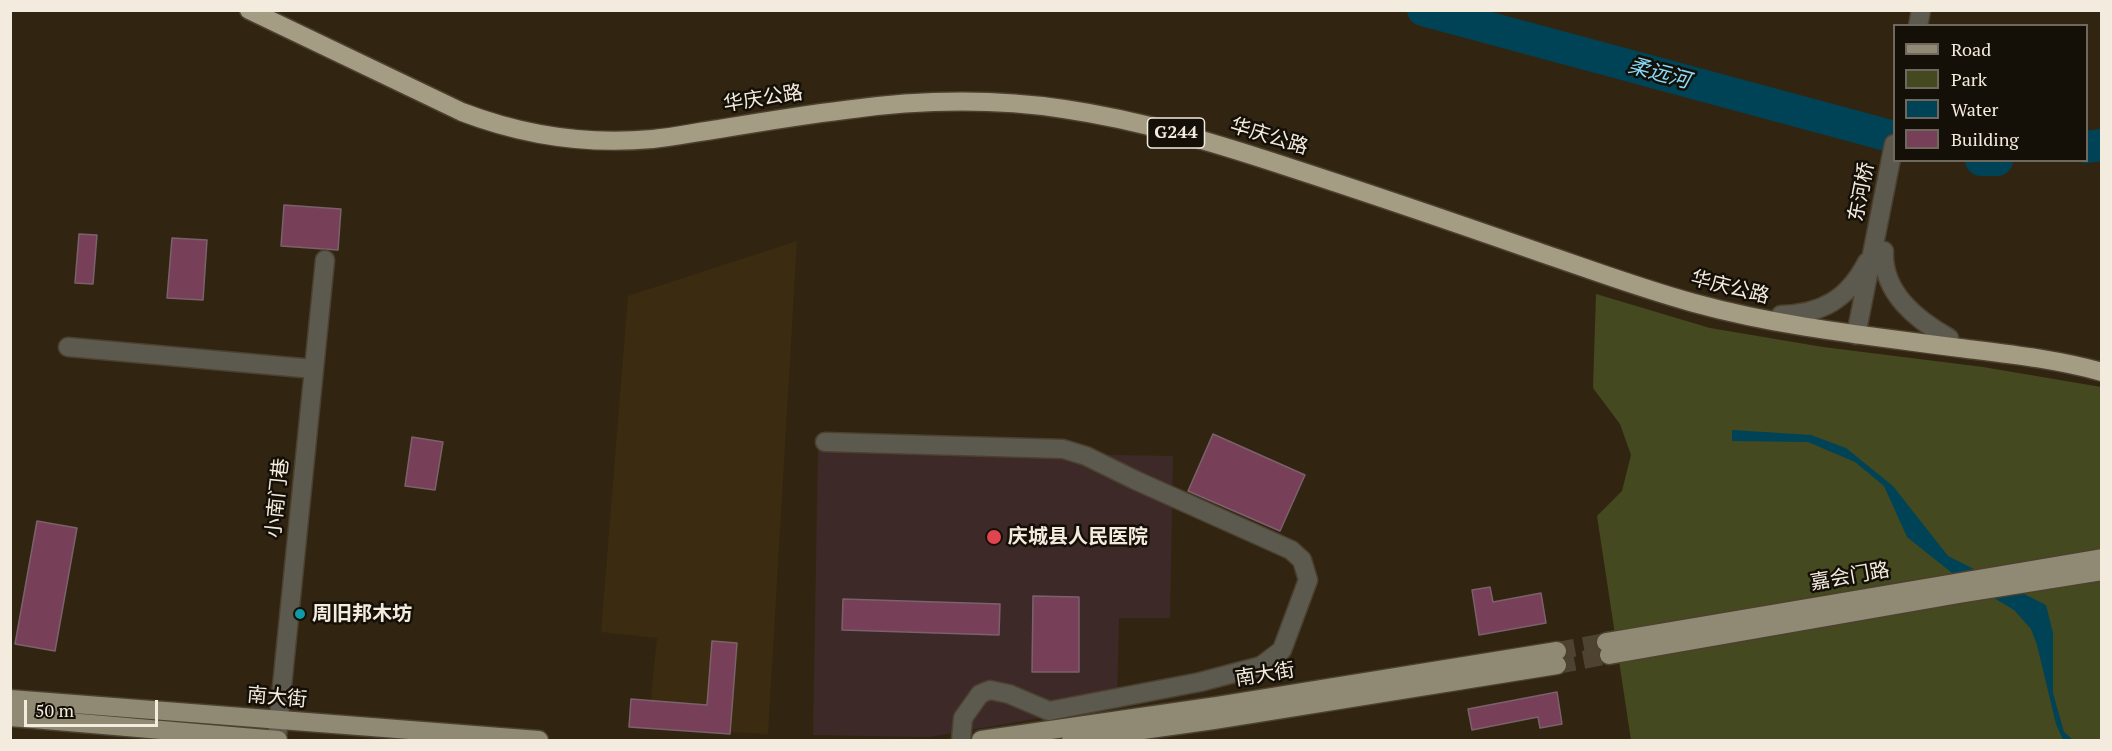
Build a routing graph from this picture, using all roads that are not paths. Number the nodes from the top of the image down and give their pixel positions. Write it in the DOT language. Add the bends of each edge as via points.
graph roads {
  1 [pos="249,10"];
  2 [pos="271,10"];
  3 [pos="1893,151"];
  4 [pos="1901,162"];
  5 [pos="1879,251"];
  6 [pos="325,260"];
  7 [pos="1781,315"];
  8 [pos="1863,331"];
  9 [pos="1949,338"];
  10 [pos="68,347"];
  11 [pos="2102,362"];
  12 [pos="314,369"];
  13 [pos="2102,372"];
  14 [pos="825,442"];
  15 [pos="2102,558"];
  16 [pos="2102,572"];
  17 [pos="2015,578"];
  18 [pos="1607,648"];
  19 [pos="10,699"];
  20 [pos="10,717"];
  21 [pos="278,721"];
  22 [pos="277,740"];
  23 [pos="539,741"];
  24 [pos="962,741"];
  25 [pos="981,741"];
  26 [pos="1071,741"];
  1 -- 8 [label="highway, 华庆公路 / G244" via="462,111 522,131 603,140 652,139 850,109 928,102 994,101 1063,109 1141,123 1238,151 1687,301 1798,327"];
  2 -- 7 [label="highway, 华庆公路 / G244" via="467,102 498,114 563,127 652,130 849,100 927,93 1064,99 1142,114 1240,141 1690,292"];
  3 -- 5 [label="street, 东河桥"];
  4 -- 5 [label="street, 东河桥"];
  5 -- 7 [label="street" via="1834,301 1821,309"];
  5 -- 8 [label="street"];
  5 -- 9 [label="street" via="1890,282 1905,305"];
  6 -- 12 [label="street, 小南门巷"];
  7 -- 8 [label="highway, 华庆公路 / G244"];
  8 -- 9 [label="highway, 华庆公路 / G244"];
  8 -- 13 [label="highway, 华庆公路 / G244"];
  9 -- 11 [label="highway, 华庆公路 / G244"];
  10 -- 12 [label="street"];
  12 -- 21 [label="street, 小南门巷"];
  14 -- 24 [label="street" via="1063,449 1291,550 1302,560 1308,580 1292,628 1282,650 1261,666 1049,711 990,690 980,694 963,718"];
  15 -- 17 [label="main road, 嘉会门路"];
  16 -- 17 [label="main road, 嘉会门路"];
  17 -- 18 [label="main road, 嘉会门路"];
  19 -- 21 [label="main road, 南大街"];
  20 -- 22 [label="main road"];
  21 -- 22 [label="street, 小南门巷"];
  21 -- 23 [label="main road, 南大街"];
  25 -- 26 [label="main road, 南大街" via="1557,658 1226,718"];
}
